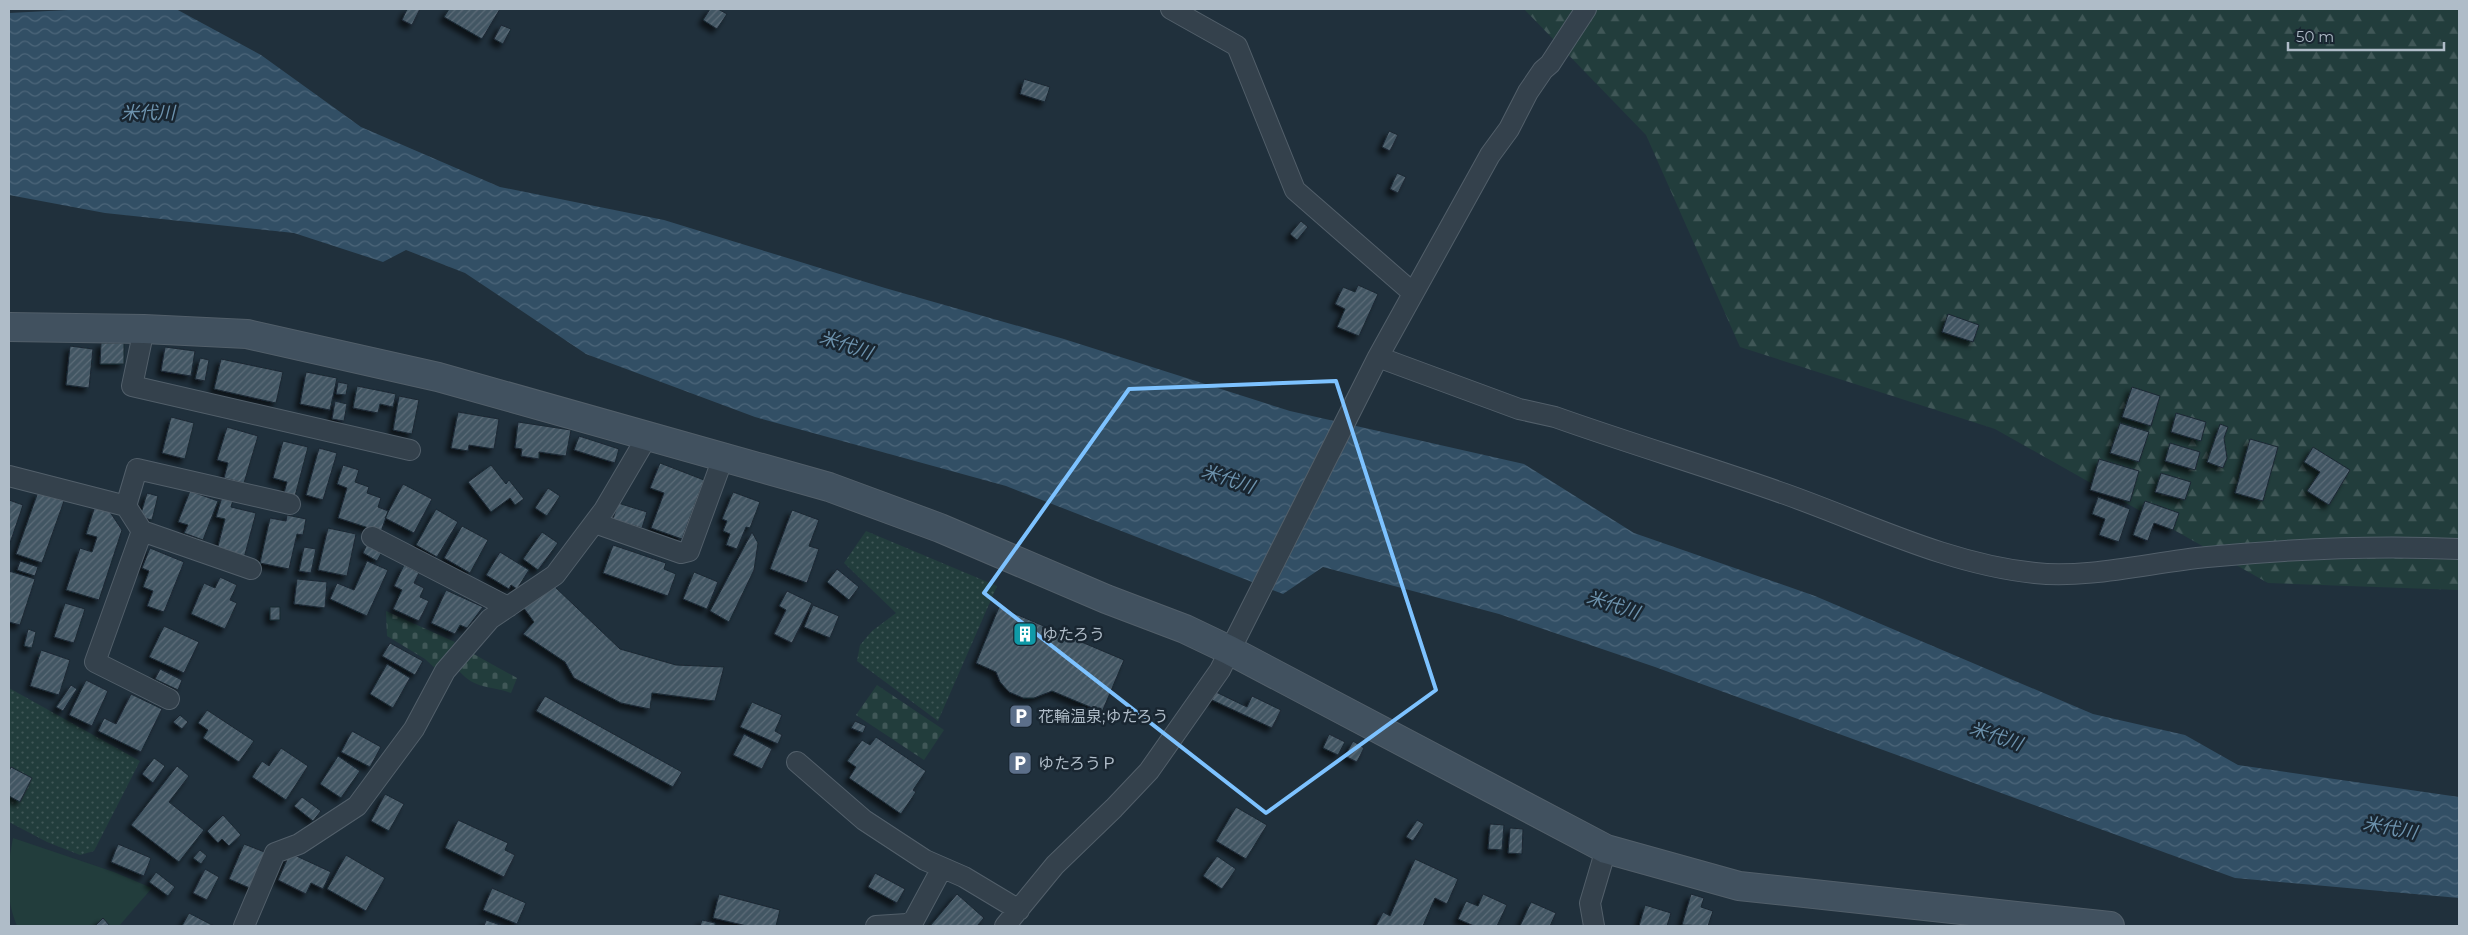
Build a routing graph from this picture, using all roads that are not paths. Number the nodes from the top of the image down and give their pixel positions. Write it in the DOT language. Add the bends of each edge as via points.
graph roads {
  1 [pos="1171,9"];
  2 [pos="1586,9"];
  3 [pos="1413,293"];
  4 [pos="9,326"];
  5 [pos="144,329"];
  6 [pos="1374,364"];
  7 [pos="647,437"];
  8 [pos="410,450"];
  9 [pos="723,458"];
  10 [pos="9,476"];
  11 [pos="290,504"];
  12 [pos="126,506"];
  13 [pos="595,523"];
  14 [pos="142,531"];
  15 [pos="372,537"];
  16 [pos="2459,549"];
  17 [pos="251,570"];
  18 [pos="508,607"];
  19 [pos="1229,650"];
  20 [pos="169,700"];
  21 [pos="797,762"];
  22 [pos="1606,849"];
  23 [pos="942,868"];
  24 [pos="1019,910"];
  25 [pos="914,923"];
  26 [pos="244,926"];
  27 [pos="876,926"];
  28 [pos="1005,926"];
  29 [pos="1594,926"];
  30 [pos="2110,926"];
  1 -- 3 [label="street" via="1237,46 1295,190"];
  2 -- 3 [label="street" via="1528,92"];
  3 -- 6 [label="street"];
  4 -- 5 [label="street"];
  5 -- 7 [label="street" via="247,334 438,377"];
  5 -- 8 [label="street" via="132,386"];
  6 -- 16 [label="street" via="1519,409 1554,416 1786,494 1904,540 1981,564 2035,574 2072,574 2208,557 2363,547"];
  6 -- 19 [label="street"];
  7 -- 9 [label="street"];
  7 -- 13 [label="street"];
  9 -- 13 [label="street" via="689,551 681,553"];
  9 -- 19 [label="street" via="829,487 940,528"];
  10 -- 12 [label="street"];
  11 -- 12 [label="street" via="137,470"];
  12 -- 14 [label="street"];
  13 -- 18 [label="street" via="555,574"];
  14 -- 17 [label="street"];
  14 -- 20 [label="street" via="95,662"];
  15 -- 18 [label="street"];
  18 -- 26 [label="street" via="490,619 445,671 414,729 357,806 299,844 275,853"];
  19 -- 22 [label="street"];
  19 -- 24 [label="street" via="1220,670 1149,771 1055,865"];
  21 -- 23 [label="street" via="864,820"];
  22 -- 29 [label="street" via="1590,903"];
  22 -- 30 [label="street" via="1739,886"];
  23 -- 24 [label="street" via="964,877"];
  23 -- 25 [label="street"];
  24 -- 28 [label="street"];
  25 -- 27 [label="street"];
}
